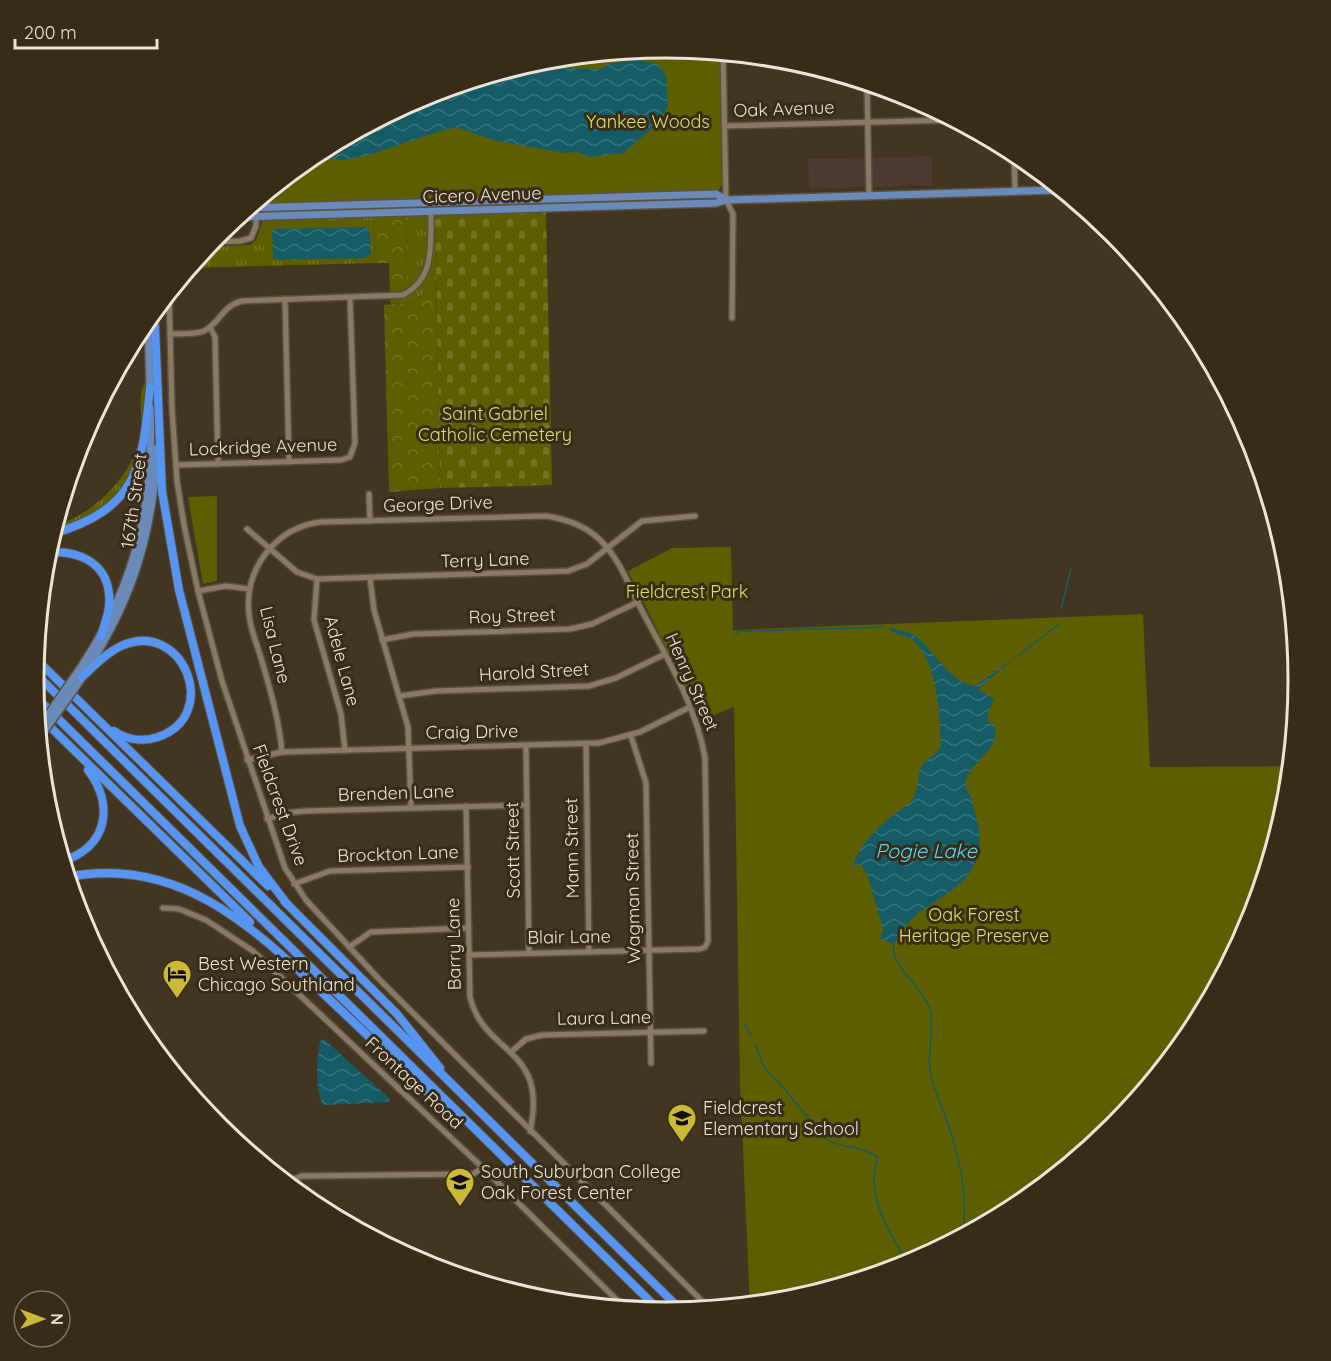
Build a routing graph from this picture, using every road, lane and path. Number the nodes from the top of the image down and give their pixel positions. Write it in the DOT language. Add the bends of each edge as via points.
graph roads {
  1 [pos="723,62"];
  2 [pos="867,93"];
  3 [pos="935,120"];
  4 [pos="868,122"];
  5 [pos="725,126"];
  6 [pos="1014,165"];
  7 [pos="1048,190"];
  8 [pos="1015,191"];
  9 [pos="869,196"];
  10 [pos="726,200"];
  11 [pos="261,208"];
  12 [pos="430,212"];
  13 [pos="255,213"];
  14 [pos="251,217"];
  15 [pos="256,217"];
  16 [pos="226,241"];
  17 [pos="350,298"];
  18 [pos="285,299"];
  19 [pos="170,305"];
  20 [pos="732,318"];
  21 [pos="155,326"];
  22 [pos="210,327"];
  23 [pos="148,334"];
  24 [pos="170,334"];
  25 [pos="150,388"];
  26 [pos="289,462"];
  27 [pos="218,464"];
  28 [pos="176,465"];
  29 [pos="369,494"];
  30 [pos="695,516"];
  31 [pos="370,521"];
  32 [pos="247,528"];
  33 [pos="62,530"];
  34 [pos="606,547"];
  35 [pos="269,549"];
  36 [pos="56,553"];
  37 [pos="370,578"];
  38 [pos="317,579"];
  39 [pos="249,589"];
  40 [pos="198,591"];
  41 [pos="638,602"];
  42 [pos="101,636"];
  43 [pos="382,640"];
  44 [pos="665,654"];
  45 [pos="44,665"];
  46 [pos="82,677"];
  47 [pos="44,682"];
  48 [pos="72,686"];
  49 [pos="399,696"];
  50 [pos="45,705"];
  51 [pos="690,707"];
  52 [pos="93,715"];
  53 [pos="45,721"];
  54 [pos="45,722"];
  55 [pos="631,736"];
  56 [pos="586,744"];
  57 [pos="526,746"];
  58 [pos="410,748"];
  59 [pos="345,750"];
  60 [pos="282,752"];
  61 [pos="77,754"];
  62 [pos="247,760"];
  63 [pos="527,805"];
  64 [pos="466,806"];
  65 [pos="411,808"];
  66 [pos="267,819"];
  67 [pos="70,858"];
  68 [pos="468,867"];
  69 [pos="76,877"];
  70 [pos="294,884"];
  71 [pos="287,904"];
  72 [pos="163,908"];
  73 [pos="469,928"];
  74 [pos="349,947"];
  75 [pos="705,947"];
  76 [pos="649,950"];
  77 [pos="589,952"];
  78 [pos="529,954"];
  79 [pos="469,955"];
  80 [pos="283,956"];
  81 [pos="704,1031"];
  82 [pos="651,1032"];
  83 [pos="511,1052"];
  84 [pos="651,1063"];
  85 [pos="451,1084"];
  86 [pos="472,1126"];
  87 [pos="530,1131"];
  88 [pos="483,1168"];
  89 [pos="294,1179"];
  90 [pos="618,1300"];
  91 [pos="702,1301"];
  92 [pos="650,1302"];
  93 [pos="673,1302"];
  1 -- 5 [label="street"];
  2 -- 4 [label="street"];
  3 -- 4 [label="street, Oak Avenue"];
  4 -- 5 [label="street, Oak Avenue"];
  4 -- 9 [label="street"];
  5 -- 10 [label="street"];
  6 -- 8 [label="street"];
  7 -- 8 [label="main road, Cicero Avenue"];
  8 -- 9 [label="main road, Cicero Avenue"];
  9 -- 10 [label="main road, Cicero Avenue"];
  10 -- 11 [label="main road, Cicero Avenue" via="716,194"];
  10 -- 12 [label="main road, Cicero Avenue" via="716,204"];
  10 -- 20 [label="street" via="733,214"];
  12 -- 15 [label="main road, Cicero Avenue"];
  12 -- 17 [label="street" via="426,274 398,297"];
  13 -- 15 [label="street"];
  14 -- 15 [label="main road, Cicero Avenue"];
  15 -- 16 [label="street" via="251,238"];
  17 -- 18 [label="street"];
  17 -- 26 [label="street, Lockridge Avenue" via="355,443 350,457"];
  18 -- 22 [label="street" via="235,303"];
  18 -- 26 [label="street"];
  19 -- 24 [label="street, Fieldcrest Drive"];
  21 -- 46 [label="main road, 167th Street" via="158,431 148,532 128,597"];
  21 -- 71 [label="highway" via="162,491 176,579 240,826 259,867"];
  22 -- 24 [label="street" via="201,332"];
  22 -- 27 [label="street" via="215,337"];
  23 -- 25 [label="main road, 167th Street"];
  24 -- 28 [label="street, Fieldcrest Drive"];
  25 -- 33 [label="highway" via="144,447 130,483 108,508"];
  25 -- 42 [label="main road, 167th Street" via="149,479 142,530 122,594"];
  26 -- 27 [label="street, Lockridge Avenue"];
  27 -- 28 [label="street, Lockridge Avenue"];
  28 -- 40 [label="street, Fieldcrest Drive"];
  29 -- 31 [label="street"];
  30 -- 34 [label="street, Terry Lane" via="642,521"];
  31 -- 34 [label="street, George Drive" via="546,516 585,528"];
  31 -- 35 [label="street, George Drive" via="313,523 286,535"];
  32 -- 35 [label="street, Terry Lane"];
  34 -- 37 [label="street, Terry Lane" via="587,564 568,571"];
  34 -- 41 [label="street, Henry Street"];
  35 -- 38 [label="street, Terry Lane" via="297,572"];
  35 -- 39 [label="street, Lisa Lane"];
  36 -- 42 [label="highway" via="87,558 99,569 110,595"];
  37 -- 38 [label="street, Terry Lane"];
  37 -- 43 [label="street"];
  38 -- 59 [label="street, Adele Lane" via="314,620 341,714"];
  39 -- 40 [label="street" via="226,586"];
  39 -- 60 [label="street, Lisa Lane" via="249,616 277,711"];
  40 -- 62 [label="street, Fieldcrest Drive"];
  41 -- 43 [label="street, Roy Street" via="592,624 570,629 413,634"];
  41 -- 44 [label="street, Henry Street"];
  42 -- 48 [label="main road, 167th Street"];
  43 -- 49 [label="street"];
  44 -- 49 [label="street, Harold Street" via="616,678 589,686 436,691"];
  44 -- 51 [label="street, Henry Street"];
  45 -- 52 [label="highway"];
  46 -- 48 [label="main road, 167th Street"];
  46 -- 52 [label="highway" via="111,651 142,641 169,649 189,677 191,697 185,715 175,728 160,736 145,740 127,738"];
  47 -- 85 [label="highway"];
  48 -- 53 [label="main road, 167th Street, bridge"];
  49 -- 58 [label="street"];
  50 -- 86 [label="highway"];
  51 -- 55 [label="street, Craig Drive"];
  51 -- 75 [label="street, Henry Street" via="705,758"];
  52 -- 71 [label="highway"];
  54 -- 61 [label="highway"];
  55 -- 56 [label="street, Craig Drive"];
  55 -- 76 [label="street, Wagman Street" via="646,783"];
  56 -- 57 [label="street, Craig Drive"];
  56 -- 77 [label="street, Mann Street"];
  57 -- 58 [label="street, Craig Drive"];
  57 -- 63 [label="street, Scott Street"];
  58 -- 59 [label="street, Craig Drive"];
  58 -- 65 [label="street"];
  59 -- 60 [label="street, Craig Drive"];
  60 -- 62 [label="street, Craig Drive"];
  61 -- 67 [label="highway" via="99,790 104,814 90,849"];
  61 -- 80 [label="highway"];
  62 -- 66 [label="street, Fieldcrest Drive"];
  63 -- 64 [label="street, Brenden Lane"];
  63 -- 78 [label="street, Scott Street"];
  64 -- 65 [label="street, Brenden Lane"];
  64 -- 68 [label="street, Barry Lane"];
  65 -- 66 [label="street, Brenden Lane" via="305,811"];
  66 -- 70 [label="street, Fieldcrest Drive"];
  68 -- 70 [label="street, Brockton Lane" via="330,871"];
  68 -- 73 [label="street, Barry Lane"];
  69 -- 80 [label="highway" via="119,875 174,886 208,899"];
  70 -- 74 [label="street, Fieldcrest Drive"];
  71 -- 85 [label="highway" via="397,1014"];
  72 -- 88 [label="street, Frontage Road" via="179,909 206,920 253,951"];
  73 -- 74 [label="street" via="371,932"];
  73 -- 79 [label="street, Barry Lane"];
  74 -- 87 [label="street, Fieldcrest Drive"];
  75 -- 76 [label="street, Blair Lane"];
  76 -- 77 [label="street, Blair Lane"];
  76 -- 82 [label="street, Wagman Street"];
  77 -- 78 [label="street, Blair Lane"];
  78 -- 79 [label="street, Blair Lane"];
  79 -- 83 [label="street, Barry Lane" via="473,1011"];
  80 -- 86 [label="highway" via="440,1104"];
  81 -- 82 [label="street, Laura Lane"];
  82 -- 83 [label="street, Laura Lane" via="542,1035 526,1039"];
  82 -- 84 [label="street, Wagman Street"];
  83 -- 87 [label="street, Barry Lane" via="526,1069 532,1086"];
  85 -- 93 [label="highway"];
  86 -- 92 [label="highway"];
  87 -- 91 [label="street, Fieldcrest Drive"];
  88 -- 89 [label="street" via="474,1174"];
  88 -- 90 [label="street, Frontage Road"];
}
